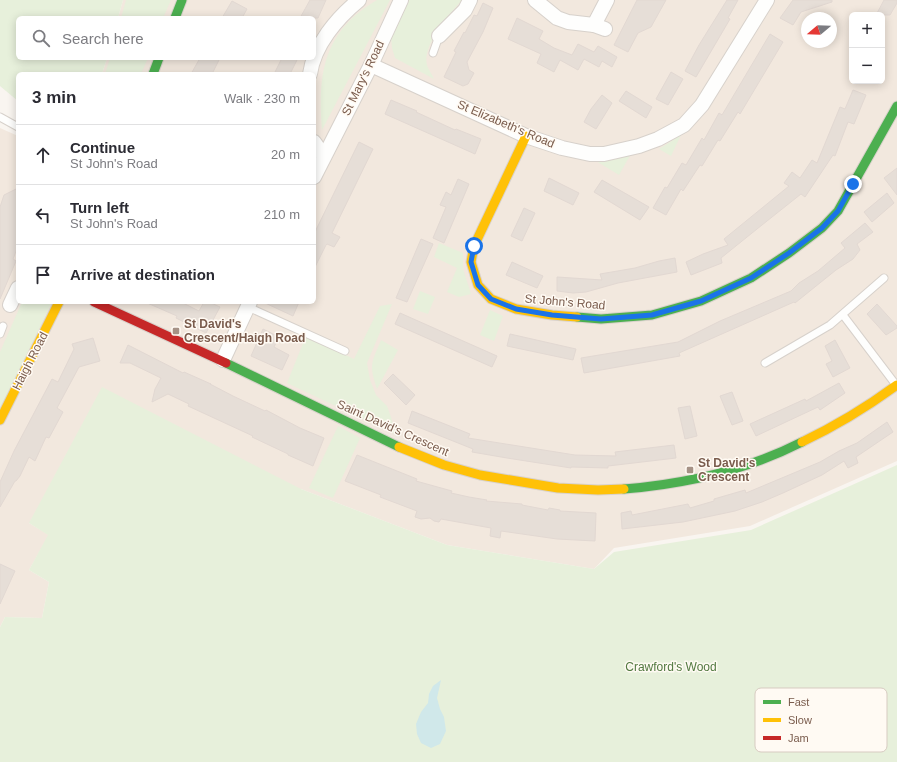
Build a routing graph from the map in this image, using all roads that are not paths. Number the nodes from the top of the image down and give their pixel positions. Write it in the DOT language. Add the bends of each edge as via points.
graph roads {
  1 [pos="182,0"];
  2 [pos="359,0"];
  3 [pos="401,0"];
  4 [pos="470,0"];
  5 [pos="535,0"];
  6 [pos="607,0"];
  7 [pos="767,0"];
  8 [pos="176,16"];
  9 [pos="439,36"];
  10 [pos="433,53"];
  11 [pos="316,55"];
  12 [pos="158,60"];
  13 [pos="314,60"];
  14 [pos="371,65"];
  15 [pos="154,72"];
  16 [pos="311,72"];
  17 [pos="897,106"];
  18 [pos="0,116"];
  19 [pos="16,126"];
  20 [pos="526,136"];
  21 [pos="316,145"];
  22 [pos="324,156"];
  23 [pos="316,172"];
  24 [pos="884,278"];
  25 [pos="16,292"];
  26 [pos="58,304"];
  27 [pos="98,304"];
  28 [pos="10,305"];
  29 [pos="249,305"];
  30 [pos="843,315"];
  31 [pos="4,326"];
  32 [pos="0,334"];
  33 [pos="345,351"];
  34 [pos="223,360"];
  35 [pos="765,363"];
  36 [pos="896,385"];
  37 [pos="3,406"];
  38 [pos="0,420"];
  1 -- 8 [label="street"];
  2 -- 11 [label="street" via="327,33"];
  3 -- 14 [label="street, St Mary's Road"];
  4 -- 9 [label="street" via="465,10"];
  5 -- 6 [label="street" via="557,18 600,27"];
  7 -- 20 [label="street, St Elizabeth's Road" via="702,105 684,125 674,131 639,146 604,154 562,148"];
  9 -- 10 [label="lane"];
  12 -- 15 [label="street"];
  13 -- 16 [label="street"];
  14 -- 20 [label="street, St Elizabeth's Road"];
  14 -- 22 [label="street, St Mary's Road"];
  17 -- 20 [label="street, St John's Road" via="838,211 822,228 751,278 701,301 652,315 601,319 516,309 491,299 478,285 471,262 474,246"];
  18 -- 19 [label="lane"];
  21 -- 22 [label="street"];
  22 -- 23 [label="street, St Mary's Road"];
  24 -- 30 [label="lane"];
  25 -- 28 [label="street"];
  26 -- 37 [label="street, Haigh Road"];
  27 -- 34 [label="street, Saint David's Crescent"];
  29 -- 33 [label="lane"];
  29 -- 34 [label="street"];
  30 -- 35 [label="lane"];
  30 -- 36 [label="lane"];
  31 -- 32 [label="lane"];
  34 -- 36 [label="street, Saint David's Crescent" via="373,435 432,460 466,472 569,489 612,490 647,487 691,480 728,470 786,449 827,430 862,410"];
  37 -- 38 [label="street, Haigh Road"];
}
